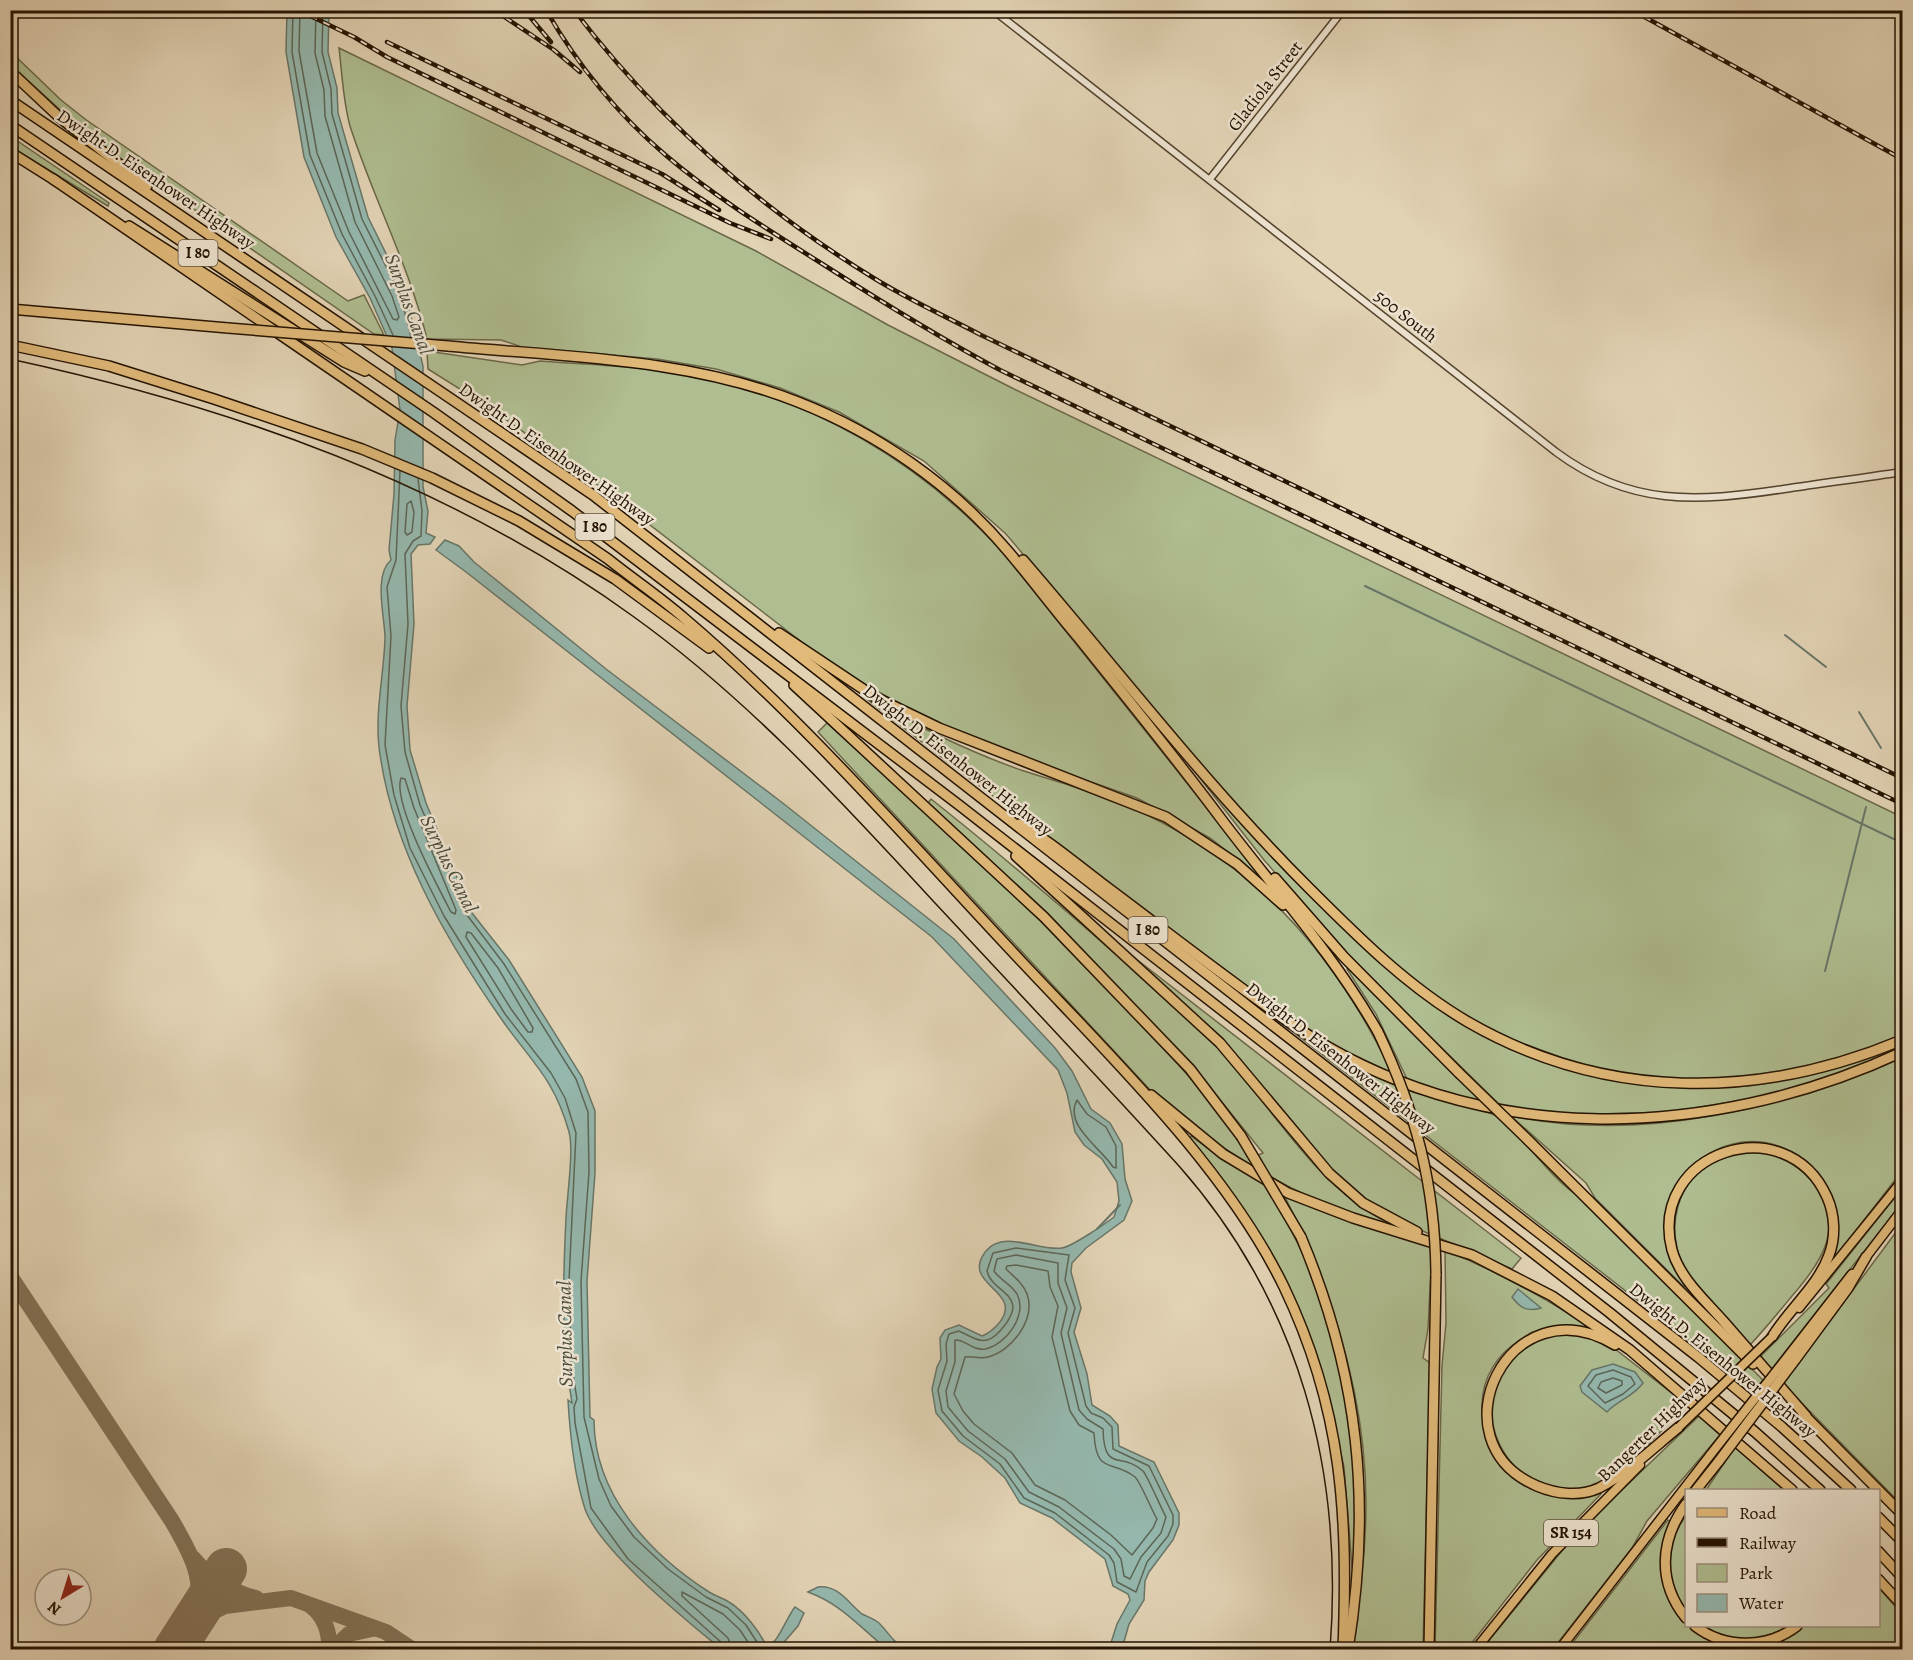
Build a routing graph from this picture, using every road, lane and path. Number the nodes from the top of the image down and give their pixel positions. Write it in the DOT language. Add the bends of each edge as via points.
graph roads {
  1 [pos="993,10"];
  2 [pos="1343,10"];
  3 [pos="10,71"];
  4 [pos="10,100"];
  5 [pos="10,125"];
  6 [pos="10,152"];
  7 [pos="53,179"];
  8 [pos="1210,180"];
  9 [pos="208,233"];
  10 [pos="10,309"];
  11 [pos="10,345"];
  12 [pos="386,381"];
  13 [pos="1902,472"];
  14 [pos="967,509"];
  15 [pos="723,596"];
  16 [pos="753,647"];
  17 [pos="806,732"];
  18 [pos="1199,789"];
  19 [pos="959,805"];
  20 [pos="993,809"];
  21 [pos="1299,918"];
  22 [pos="1902,1040"];
  23 [pos="1902,1052"];
  24 [pos="1112,1058"];
  25 [pos="1902,1181"];
  26 [pos="1902,1210"];
  27 [pos="1435,1242"];
  28 [pos="1866,1257"];
  29 [pos="1772,1337"];
  30 [pos="1656,1374"];
  31 [pos="1806,1416"];
  32 [pos="1679,1427"];
  33 [pos="1715,1458"];
  34 [pos="1690,1489"];
  35 [pos="1697,1489"];
  36 [pos="1790,1489"];
  37 [pos="1818,1489"];
  38 [pos="1849,1489"];
  39 [pos="1878,1489"];
  40 [pos="1880,1492"];
  41 [pos="1685,1495"];
  42 [pos="1685,1506"];
  43 [pos="1902,1514"];
  44 [pos="1880,1519"];
  45 [pos="1902,1542"];
  46 [pos="1880,1553"];
  47 [pos="1902,1577"];
  48 [pos="1880,1581"];
  49 [pos="1902,1605"];
  50 [pos="1685,1616"];
  51 [pos="1697,1627"];
  52 [pos="1795,1627"];
  53 [pos="1429,1648"];
  54 [pos="1343,1650"];
  55 [pos="1348,1650"];
  56 [pos="1475,1650"];
  57 [pos="1559,1650"];
  1 -- 8 [label="street, 500 South"];
  2 -- 8 [label="street, Gladiola Street"];
  3 -- 9 [label="highway" via="79,134"];
  4 -- 9 [label="highway, Dwight D. Eisenhower Highway / I 80"];
  5 -- 12 [label="highway, Dwight D. Eisenhower Highway / I 80"];
  6 -- 7 [label="highway"];
  7 -- 12 [label="highway" via="344,362"];
  7 -- 17 [label="highway" via="608,559 684,618"];
  8 -- 13 [label="street, 500 South" via="1561,456 1602,480 1645,495 1696,499"];
  9 -- 15 [label="highway, Dwight D. Eisenhower Highway / I 80" via="594,495"];
  10 -- 14 [label="highway, bridge" via="655,365 712,375 821,411 867,435 929,476"];
  11 -- 17 [label="highway" via="109,366 235,406 432,478 519,521 615,579 736,670"];
  12 -- 16 [label="highway, Dwight D. Eisenhower Highway / I 80" via="572,511"];
  14 -- 18 [label="highway" via="1006,549"];
  14 -- 22 [label="highway" via="989,523 1007,542 1207,779 1293,872 1394,969 1469,1023 1518,1047 1574,1066 1634,1079 1693,1084 1741,1083 1801,1074"];
  15 -- 20 [label="highway, Dwight D. Eisenhower Highway / I 80"];
  15 -- 21 [label="highway" via="886,702 939,728 1166,817 1237,864"];
  16 -- 19 [label="highway, Dwight D. Eisenhower Highway / I 80"];
  16 -- 55 [label="highway, bridge" via="1060,933 1190,1069 1241,1136 1301,1237 1337,1336 1355,1426 1361,1489 1359,1562"];
  17 -- 24 [label="highway"];
  18 -- 21 [label="highway"];
  18 -- 31 [label="highway, bridge" via="1344,957"];
  19 -- 27 [label="highway" via="1220,1043 1329,1173 1363,1203"];
  19 -- 37 [label="highway, Dwight D. Eisenhower Highway / I 80" via="1610,1313"];
  20 -- 23 [label="highway" via="1033,831 1317,1041 1388,1077 1465,1103 1582,1120 1681,1115 1792,1093"];
  20 -- 38 [label="highway, Dwight D. Eisenhower Highway / I 80" via="1689,1350"];
  21 -- 53 [label="highway, bridge" via="1341,973 1378,1032 1402,1082 1423,1156 1435,1222"];
  24 -- 27 [label="highway" via="1170,1113 1288,1193 1353,1218"];
  24 -- 54 [label="highway" via="1194,1151 1239,1212 1283,1286 1311,1352 1334,1429 1342,1490 1346,1564"];
  25 -- 29 [label="main road, Bangerter Highway / SR 154" via="1839,1262"];
  26 -- 28 [label="main road"];
  27 -- 30 [label="highway" via="1496,1266 1552,1296 1597,1325"];
  28 -- 33 [label="highway, bridge" via="1848,1288"];
  29 -- 31 [label="highway" via="1830,1255 1834,1228 1831,1206 1822,1187 1800,1163 1767,1148 1736,1149 1706,1161 1683,1183 1671,1212 1672,1249 1688,1280"];
  29 -- 32 [label="main road, Bangerter Highway / SR 154, bridge"];
  30 -- 32 [label="highway" via="1595,1335 1566,1330 1539,1334 1515,1349 1494,1378 1487,1408 1492,1441 1520,1477 1549,1491 1568,1494 1598,1488"];
  30 -- 36 [label="highway"];
  31 -- 39 [label="highway"];
  32 -- 56 [label="main road, Bangerter Highway / SR 154" via="1568,1536"];
  33 -- 34 [label="main road"];
  33 -- 35 [label="highway"];
  40 -- 43 [label="highway"];
  41 -- 57 [label="main road"];
  42 -- 50 [label="highway" via="1668,1536 1664,1558 1670,1591"];
  44 -- 45 [label="highway"];
  46 -- 47 [label="highway"];
  48 -- 49 [label="highway"];
  51 -- 52 [label="highway" via="1719,1639 1741,1644 1766,1641"];
}
